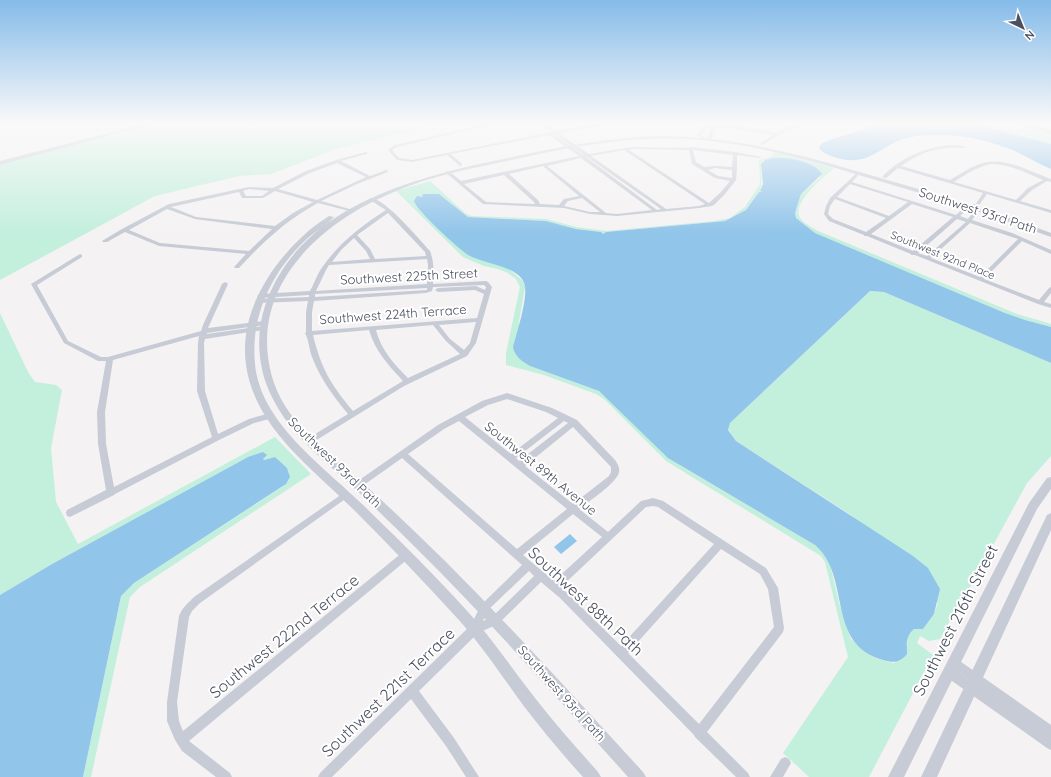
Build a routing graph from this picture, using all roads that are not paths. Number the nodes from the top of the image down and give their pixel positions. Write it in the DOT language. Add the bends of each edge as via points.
graph roads {
  1 [pos="11,160"];
  2 [pos="455,160"];
  3 [pos="484,160"];
  4 [pos="498,160"];
  5 [pos="566,160"];
  6 [pos="586,160"];
  7 [pos="594,160"];
  8 [pos="642,160"];
  9 [pos="693,160"];
  10 [pos="735,160"];
  11 [pos="813,160"];
  12 [pos="827,160"];
  13 [pos="908,160"];
  14 [pos="337,161"];
  15 [pos="0,163"];
  16 [pos="460,165"];
  17 [pos="544,165"];
  18 [pos="897,166"];
  19 [pos="703,169"];
  20 [pos="736,169"];
  21 [pos="386,171"];
  22 [pos="448,172"];
  23 [pos="505,173"];
  24 [pos="858,173"];
  25 [pos="369,177"];
  26 [pos="884,177"];
  27 [pos="733,180"];
  28 [pos="1049,181"];
  29 [pos="848,182"];
  30 [pos="951,182"];
  31 [pos="460,183"];
  32 [pos="274,189"];
  33 [pos="240,190"];
  34 [pos="986,192"];
  35 [pos="583,196"];
  36 [pos="833,198"];
  37 [pos="372,199"];
  38 [pos="1018,201"];
  39 [pos="315,202"];
  40 [pos="910,203"];
  41 [pos="710,204"];
  42 [pos="538,206"];
  43 [pos="561,206"];
  44 [pos="969,206"];
  45 [pos="166,207"];
  46 [pos="978,207"];
  47 [pos="389,210"];
  48 [pos="665,210"];
  49 [pos="344,211"];
  50 [pos="656,211"];
  51 [pos="1051,212"];
  52 [pos="606,215"];
  53 [pos="958,218"];
  54 [pos="889,219"];
  55 [pos="969,221"];
  56 [pos="277,228"];
  57 [pos="124,230"];
  58 [pos="1051,230"];
  59 [pos="1051,234"];
  60 [pos="354,235"];
  61 [pos="866,235"];
  62 [pos="1021,239"];
  63 [pos="105,241"];
  64 [pos="1051,252"];
  65 [pos="251,253"];
  66 [pos="913,254"];
  67 [pos="80,256"];
  68 [pos="430,257"];
  69 [pos="927,259"];
  70 [pos="373,261"];
  71 [pos="327,264"];
  72 [pos="237,267"];
  73 [pos="980,280"];
  74 [pos="225,284"];
  75 [pos="430,288"];
  76 [pos="1051,289"];
  77 [pos="312,296"];
  78 [pos="270,298"];
  79 [pos="259,299"];
  80 [pos="1040,303"];
  81 [pos="1051,306"];
  82 [pos="479,320"];
  83 [pos="435,324"];
  84 [pos="263,325"];
  85 [pos="251,327"];
  86 [pos="372,328"];
  87 [pos="308,333"];
  88 [pos="203,334"];
  89 [pos="465,354"];
  90 [pos="110,359"];
  91 [pos="407,381"];
  92 [pos="352,414"];
  93 [pos="270,416"];
  94 [pos="459,417"];
  95 [pos="564,417"];
  96 [pos="574,422"];
  97 [pos="216,438"];
  98 [pos="310,441"];
  99 [pos="402,454"];
  100 [pos="511,458"];
  101 [pos="520,465"];
  102 [pos="1051,481"];
  103 [pos="358,485"];
  104 [pos="111,493"];
  105 [pos="345,495"];
  106 [pos="574,508"];
  107 [pos="70,513"];
  108 [pos="1051,518"];
  109 [pos="608,537"];
  110 [pos="721,543"];
  111 [pos="406,555"];
  112 [pos="516,555"];
  113 [pos="528,566"];
  114 [pos="540,576"];
  115 [pos="554,588"];
  116 [pos="484,608"];
  117 [pos="495,621"];
  118 [pos="475,629"];
  119 [pos="621,653"];
  120 [pos="952,667"];
  121 [pos="973,682"];
  122 [pos="412,691"];
  123 [pos="1051,732"];
  124 [pos="699,733"];
  125 [pos="181,740"];
  126 [pos="1051,744"];
  127 [pos="785,763"];
  128 [pos="226,777"];
  129 [pos="324,777"];
  130 [pos="473,777"];
  131 [pos="593,777"];
  132 [pos="638,777"];
  133 [pos="744,777"];
  134 [pos="776,777"];
  135 [pos="896,777"];
  136 [pos="929,777"];
  1 -- 15 [label="street"];
  2 -- 16 [label="street"];
  3 -- 16 [label="street, Southwest 93rd Path"];
  4 -- 22 [label="street, Southwest 93rd Path"];
  5 -- 17 [label="street"];
  6 -- 50 [label="street"];
  7 -- 48 [label="street"];
  8 -- 41 [label="street"];
  9 -- 19 [label="street"];
  10 -- 20 [label="street"];
  11 -- 24 [label="street, Southwest 93rd Path"];
  12 -- 26 [label="street, Southwest 93rd Path"];
  13 -- 18 [label="street"];
  14 -- 25 [label="street"];
  14 -- 32 [label="street"];
  16 -- 49 [label="street, Southwest 93rd Path" via="395,184"];
  17 -- 23 [label="street"];
  17 -- 35 [label="street"];
  18 -- 26 [label="street"];
  18 -- 30 [label="street"];
  19 -- 20 [label="street"];
  19 -- 27 [label="street" via="718,177"];
  20 -- 27 [label="street"];
  21 -- 25 [label="street"];
  22 -- 31 [label="street"];
  22 -- 37 [label="street, Southwest 93rd Path" via="410,183"];
  23 -- 31 [label="street"];
  23 -- 42 [label="street" via="536,201"];
  24 -- 29 [label="street"];
  24 -- 44 [label="street, Southwest 93rd Path"];
  25 -- 39 [label="street"];
  26 -- 46 [label="street, Southwest 93rd Path"];
  27 -- 41 [label="street" via="718,199"];
  28 -- 30 [label="street" via="999,161 972,168"];
  28 -- 38 [label="street" via="1030,189"];
  29 -- 36 [label="street"];
  29 -- 40 [label="street"];
  30 -- 34 [label="street"];
  31 -- 42 [label="street" via="485,204"];
  32 -- 33 [label="street"];
  32 -- 33 [label="street" via="264,197 254,199 243,197"];
  32 -- 39 [label="street"];
  33 -- 45 [label="street"];
  34 -- 38 [label="street"];
  34 -- 46 [label="street"];
  35 -- 43 [label="street" via="566,200"];
  35 -- 52 [label="street"];
  36 -- 54 [label="street"];
  36 -- 61 [label="street, Southwest 92nd Place" via="826,212 830,219"];
  37 -- 47 [label="street"];
  37 -- 49 [label="street, Southwest 93rd Path"];
  38 -- 51 [label="street"];
  39 -- 49 [label="street" via="319,206"];
  39 -- 56 [label="street"];
  40 -- 53 [label="street"];
  40 -- 54 [label="street"];
  41 -- 48 [label="street"];
  42 -- 43 [label="street"];
  43 -- 52 [label="street"];
  44 -- 46 [label="street, Southwest 93rd Path"];
  44 -- 53 [label="street"];
  45 -- 56 [label="street" via="195,218"];
  45 -- 57 [label="street"];
  46 -- 55 [label="street"];
  46 -- 58 [label="street, Southwest 93rd Path"];
  46 -- 59 [label="street, Southwest 93rd Path"];
  47 -- 60 [label="street"];
  47 -- 68 [label="street" via="425,248"];
  48 -- 50 [label="street"];
  49 -- 78 [label="street, Southwest 93rd Path" via="302,249 285,271"];
  49 -- 79 [label="street, Southwest 93rd Path" via="314,229 293,247 272,274"];
  50 -- 52 [label="street"];
  53 -- 55 [label="street"];
  53 -- 66 [label="street"];
  54 -- 61 [label="street"];
  55 -- 62 [label="street"];
  55 -- 69 [label="street"];
  56 -- 65 [label="street"];
  57 -- 63 [label="street"];
  57 -- 65 [label="street" via="157,243"];
  60 -- 70 [label="street" via="368,250"];
  60 -- 71 [label="street"];
  61 -- 66 [label="street, Southwest 92nd Place"];
  62 -- 64 [label="street"];
  62 -- 73 [label="street"];
  65 -- 72 [label="street"];
  66 -- 69 [label="street, Southwest 92nd Place"];
  67 -- 90 [label="street" via="34,284 66,342 100,359"];
  68 -- 70 [label="street"];
  68 -- 75 [label="street"];
  69 -- 73 [label="street, Southwest 92nd Place"];
  70 -- 71 [label="street"];
  71 -- 77 [label="street"];
  73 -- 80 [label="street, Southwest 92nd Place"];
  74 -- 88 [label="street"];
  75 -- 77 [label="street, Southwest 225th Street"];
  75 -- 82 [label="street, Southwest 225th Street" via="476,288 487,293"];
  76 -- 80 [label="street"];
  77 -- 78 [label="street, Southwest 225th Street"];
  77 -- 87 [label="street"];
  78 -- 79 [label="street, Southwest 225th Street"];
  78 -- 84 [label="street, Southwest 93rd Path"];
  79 -- 85 [label="street, Southwest 93rd Path"];
  80 -- 81 [label="street, Southwest 92nd Place"];
  82 -- 83 [label="street, Southwest 224th Terrace"];
  82 -- 89 [label="street" via="472,346"];
  83 -- 86 [label="street, Southwest 224th Terrace"];
  83 -- 89 [label="street" via="448,340"];
  84 -- 85 [label="street"];
  84 -- 98 [label="street, Southwest 93rd Path" via="263,356 271,386 288,416"];
  85 -- 88 [label="street"];
  85 -- 93 [label="street, Southwest 93rd Path" via="249,354 253,376 261,400"];
  86 -- 87 [label="street, Southwest 224th Terrace"];
  86 -- 91 [label="street" via="382,353"];
  87 -- 92 [label="street" via="322,376"];
  88 -- 90 [label="street"];
  88 -- 97 [label="street" via="201,390"];
  89 -- 91 [label="street"];
  90 -- 104 [label="street" via="101,412 102,444"];
  91 -- 92 [label="street"];
  92 -- 98 [label="street"];
  93 -- 97 [label="street" via="252,421"];
  93 -- 105 [label="street, Southwest 93rd Path" via="294,446"];
  94 -- 95 [label="street" via="508,396"];
  94 -- 99 [label="street"];
  94 -- 100 [label="street, Southwest 89th Avenue"];
  95 -- 96 [label="street"];
  95 -- 100 [label="street"];
  96 -- 101 [label="street"];
  96 -- 106 [label="street" via="612,462 616,470 613,477"];
  97 -- 104 [label="street"];
  98 -- 103 [label="street, Southwest 93rd Path"];
  99 -- 103 [label="street"];
  99 -- 112 [label="street, Southwest 88th Path"];
  100 -- 101 [label="street, Southwest 89th Avenue"];
  101 -- 106 [label="street, Southwest 89th Avenue"];
  102 -- 120 [label="street, Southwest 216th Street" via="1033,506"];
  103 -- 116 [label="street, Southwest 93rd Path"];
  104 -- 107 [label="street"];
  105 -- 111 [label="street, Southwest 93rd Path"];
  105 -- 125 [label="street" via="197,600 186,611 172,702 173,721"];
  106 -- 109 [label="street, Southwest 89th Avenue"];
  106 -- 112 [label="street"];
  108 -- 121 [label="street"];
  109 -- 110 [label="street" via="644,504 650,502 660,504"];
  109 -- 115 [label="street"];
  110 -- 119 [label="street"];
  110 -- 124 [label="street" via="767,575 773,588 780,626"];
  111 -- 118 [label="street, Southwest 93rd Path"];
  111 -- 125 [label="street, Southwest 222nd Terrace"];
  112 -- 113 [label="street, Southwest 88th Path"];
  113 -- 114 [label="street, Southwest 88th Path"];
  113 -- 116 [label="street, Southwest 221st Terrace"];
  114 -- 115 [label="street, Southwest 88th Path"];
  114 -- 117 [label="street, Southwest 221st Terrace"];
  115 -- 119 [label="street, Southwest 88th Path"];
  116 -- 117 [label="street, Southwest 93rd Path"];
  116 -- 118 [label="street, Southwest 221st Terrace"];
  117 -- 118 [label="street, Southwest 221st Terrace"];
  117 -- 132 [label="street, Southwest 93rd Path"];
  118 -- 122 [label="street, Southwest 221st Terrace"];
  118 -- 131 [label="street, Southwest 93rd Path" via="533,706"];
  119 -- 124 [label="street, Southwest 88th Path"];
  120 -- 121 [label="street"];
  120 -- 135 [label="street, Southwest 216th Street"];
  121 -- 123 [label="street"];
  121 -- 126 [label="street"];
  121 -- 136 [label="street"];
  122 -- 129 [label="street, Southwest 221st Terrace"];
  122 -- 130 [label="street"];
  124 -- 133 [label="street, Southwest 88th Path"];
  125 -- 128 [label="street" via="192,753"];
  127 -- 134 [label="street"];
}
